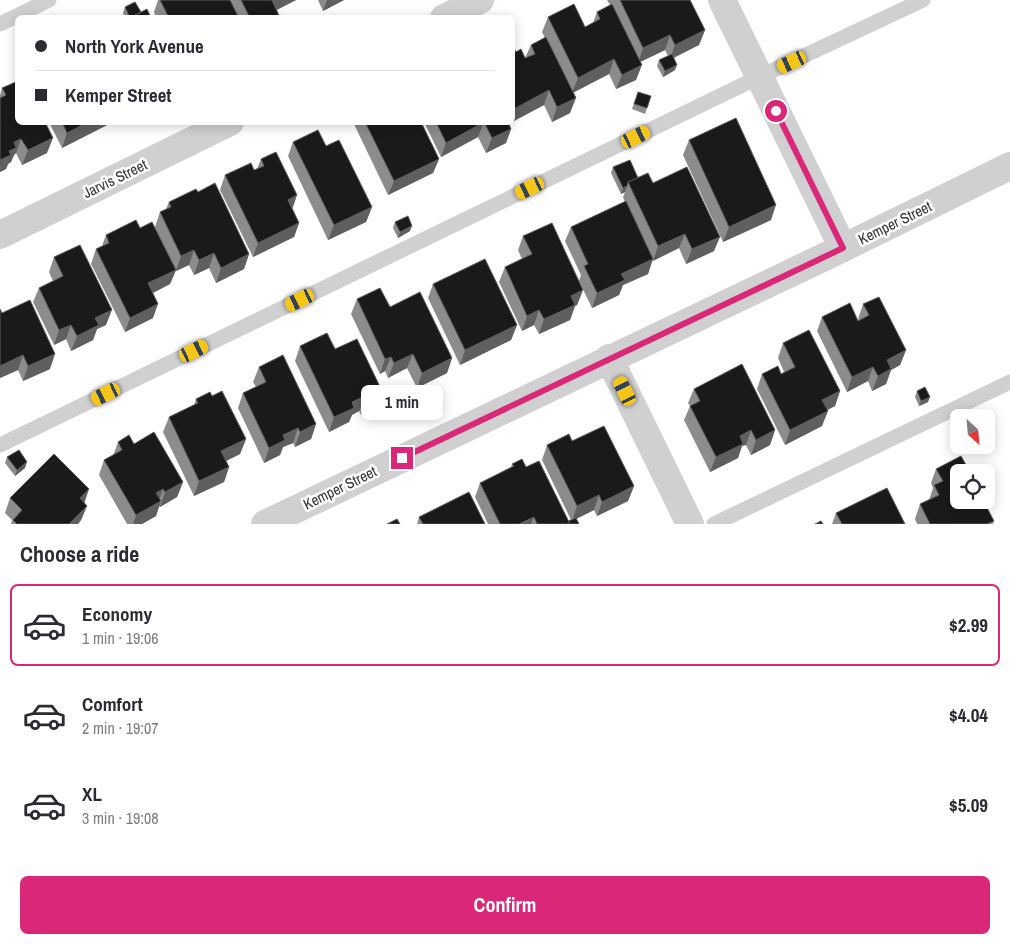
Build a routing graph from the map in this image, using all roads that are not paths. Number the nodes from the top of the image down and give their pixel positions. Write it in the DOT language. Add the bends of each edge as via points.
graph roads {
  1 [pos="49,0"];
  2 [pos="480,0"];
  3 [pos="722,0"];
  4 [pos="923,0"];
  5 [pos="18,15"];
  6 [pos="450,15"];
  7 [pos="15,17"];
  8 [pos="0,24"];
  9 [pos="760,77"];
  10 [pos="224,125"];
  11 [pos="1010,166"];
  12 [pos="0,235"];
  13 [pos="843,248"];
  14 [pos="609,358"];
  15 [pos="1010,382"];
  16 [pos="0,445"];
  17 [pos="265,524"];
  18 [pos="690,524"];
  19 [pos="714,524"];
  1 -- 5 [label="lane"];
  2 -- 6 [label="street"];
  3 -- 9 [label="street"];
  4 -- 9 [label="lane"];
  7 -- 8 [label="lane"];
  9 -- 13 [label="street"];
  9 -- 16 [label="lane"];
  10 -- 12 [label="street, Jarvis Street"];
  11 -- 13 [label="street, Kemper Street"];
  13 -- 14 [label="street, Kemper Street"];
  14 -- 17 [label="street, Kemper Street"];
  14 -- 18 [label="street"];
  15 -- 19 [label="lane"];
}
